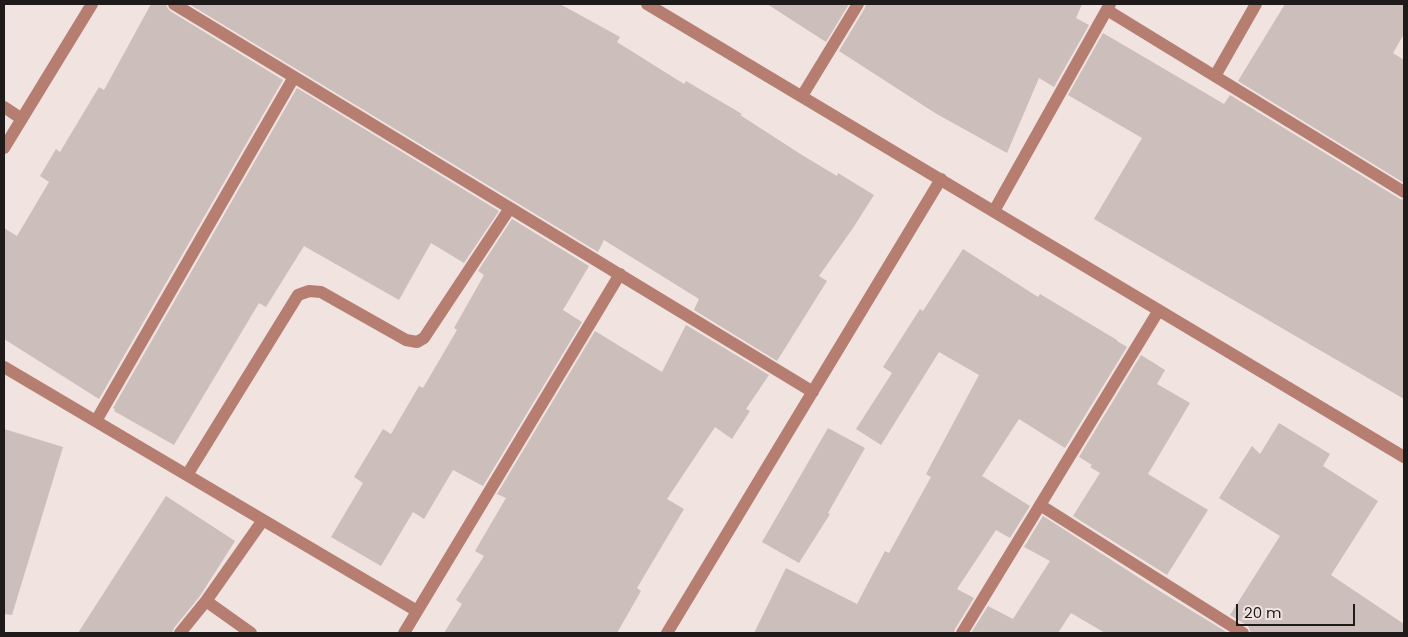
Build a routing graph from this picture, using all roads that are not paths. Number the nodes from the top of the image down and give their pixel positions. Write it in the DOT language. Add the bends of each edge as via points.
graph roads {
  1 [pos="92,4"];
  2 [pos="174,4"];
  3 [pos="647,4"];
  4 [pos="858,4"];
  5 [pos="1256,4"];
  6 [pos="1109,7"];
  7 [pos="1215,76"];
  8 [pos="294,77"];
  9 [pos="802,96"];
  10 [pos="4,107"];
  11 [pos="22,119"];
  12 [pos="4,148"];
  13 [pos="941,179"];
  14 [pos="1404,192"];
  15 [pos="510,208"];
  16 [pos="994,211"];
  17 [pos="620,274"];
  18 [pos="1159,310"];
  19 [pos="4,367"];
  20 [pos="813,392"];
  21 [pos="96,422"];
  22 [pos="1404,457"];
  23 [pos="187,475"];
  24 [pos="1040,505"];
  25 [pos="263,520"];
  26 [pos="206,601"];
  27 [pos="417,611"];
  28 [pos="180,633"];
  29 [pos="251,633"];
  30 [pos="404,633"];
  31 [pos="667,633"];
  32 [pos="962,633"];
  33 [pos="1243,633"];
  1 -- 11 [label="street"];
  2 -- 8 [label="street"];
  3 -- 9 [label="street"];
  4 -- 9 [label="street"];
  5 -- 7 [label="street"];
  6 -- 7 [label="street"];
  6 -- 16 [label="street"];
  7 -- 14 [label="street"];
  8 -- 15 [label="street"];
  8 -- 21 [label="street"];
  9 -- 13 [label="street"];
  10 -- 11 [label="street"];
  11 -- 12 [label="street"];
  13 -- 16 [label="street"];
  13 -- 20 [label="street"];
  15 -- 17 [label="street"];
  15 -- 23 [label="street" via="424,338 417,342 406,340 321,292 309,291 298,295"];
  16 -- 18 [label="street"];
  17 -- 20 [label="street"];
  17 -- 27 [label="street"];
  18 -- 22 [label="street"];
  18 -- 24 [label="street"];
  19 -- 21 [label="street"];
  20 -- 31 [label="street"];
  21 -- 23 [label="street"];
  23 -- 25 [label="street"];
  24 -- 32 [label="street"];
  24 -- 33 [label="street"];
  25 -- 26 [label="street"];
  25 -- 27 [label="street"];
  26 -- 28 [label="street"];
  26 -- 29 [label="street"];
  27 -- 30 [label="street"];
}
